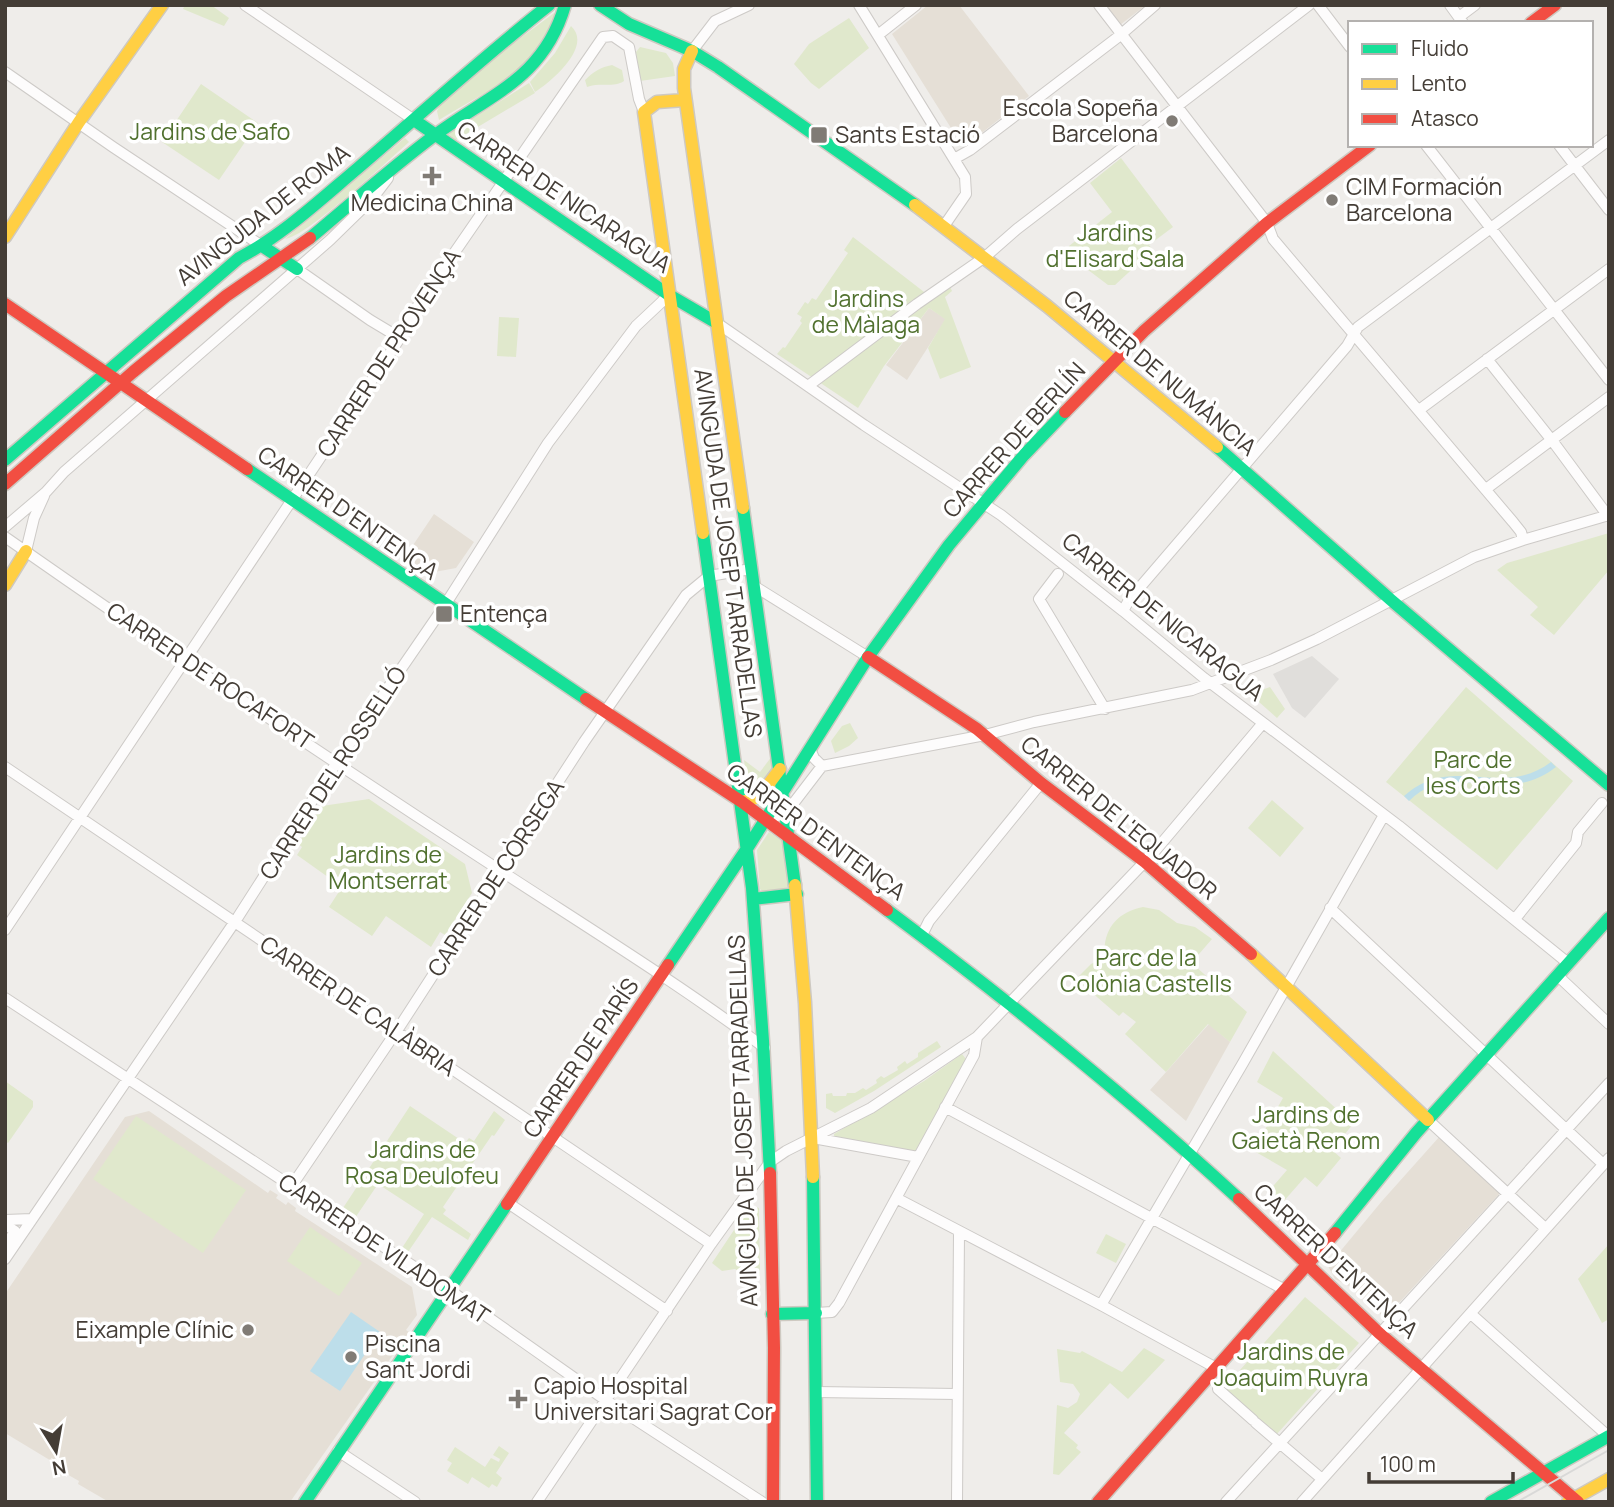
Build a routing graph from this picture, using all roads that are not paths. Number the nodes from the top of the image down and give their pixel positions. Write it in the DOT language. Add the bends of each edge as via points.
graph roads {
  1 [pos="162,5"];
  2 [pos="245,5"];
  3 [pos="549,5"];
  4 [pos="565,5"];
  5 [pos="600,5"];
  6 [pos="748,5"];
  7 [pos="859,5"];
  8 [pos="916,5"];
  9 [pos="1099,5"];
  10 [pos="1155,5"];
  11 [pos="1309,5"];
  12 [pos="1318,5"];
  13 [pos="1450,5"];
  14 [pos="1475,5"];
  15 [pos="1555,5"];
  16 [pos="1461,20"];
  17 [pos="1534,21"];
  18 [pos="1122,34"];
  19 [pos="878,35"];
  20 [pos="619,39"];
  21 [pos="1348,44"];
  22 [pos="692,51"];
  23 [pos="5,72"];
  24 [pos="685,100"];
  25 [pos="1177,107"];
  26 [pos="644,111"];
  27 [pos="414,120"];
  28 [pos="79,122"];
  29 [pos="435,135"];
  30 [pos="1609,140"];
  31 [pos="1367,147"];
  32 [pos="1428,147"];
  33 [pos="1561,147"];
  34 [pos="954,159"];
  35 [pos="1575,165"];
  36 [pos="394,170"];
  37 [pos="503,183"];
  38 [pos="1609,210"];
  39 [pos="1267,223"];
  40 [pos="944,226"];
  41 [pos="1491,228"];
  42 [pos="5,237"];
  43 [pos="262,246"];
  44 [pos="985,257"];
  45 [pos="281,258"];
  46 [pos="297,269"];
  47 [pos="1609,269"];
  48 [pos="669,295"];
  49 [pos="5,304"];
  50 [pos="1554,310"];
  51 [pos="717,323"];
  52 [pos="1353,334"];
  53 [pos="400,338"];
  54 [pos="1487,359"];
  55 [pos="1114,361"];
  56 [pos="106,372"];
  57 [pos="1609,380"];
  58 [pos="121,383"];
  59 [pos="808,386"];
  60 [pos="1609,397"];
  61 [pos="147,400"];
  62 [pos="1419,410"];
  63 [pos="1551,440"];
  64 [pos="5,460"];
  65 [pos="1243,468"];
  66 [pos="5,484"];
  67 [pos="1486,489"];
  68 [pos="46,492"];
  69 [pos="292,500"];
  70 [pos="983,502"];
  71 [pos="1608,516"];
  72 [pos="5,527"];
  73 [pos="5,537"];
  74 [pos="1523,540"];
  75 [pos="26,551"];
  76 [pos="751,569"];
  77 [pos="1058,574"];
  78 [pos="709,576"];
  79 [pos="5,585"];
  80 [pos="754,586"];
  81 [pos="1391,600"];
  82 [pos="445,606"];
  83 [pos="1123,611"];
  84 [pos="868,657"];
  85 [pos="184,660"];
  86 [pos="1211,683"];
  87 [pos="1105,709"];
  88 [pos="604,711"];
  89 [pos="1263,723"];
  90 [pos="985,735"];
  91 [pos="810,749"];
  92 [pos="337,762"];
  93 [pos="822,766"];
  94 [pos="5,768"];
  95 [pos="780,769"];
  96 [pos="1041,783"];
  97 [pos="1609,785"];
  98 [pos="783,793"];
  99 [pos="742,803"];
  100 [pos="1602,803"];
  101 [pos="786,813"];
  102 [pos="1384,815"];
  103 [pos="80,818"];
  104 [pos="766,820"];
  105 [pos="790,837"];
  106 [pos="748,847"];
  107 [pos="813,853"];
  108 [pos="1144,862"];
  109 [pos="500,871"];
  110 [pos="794,871"];
  111 [pos="797,894"];
  112 [pos="753,899"];
  113 [pos="1330,908"];
  114 [pos="1609,918"];
  115 [pos="1515,919"];
  116 [pos="234,922"];
  117 [pos="5,930"];
  118 [pos="922,935"];
  119 [pos="1568,963"];
  120 [pos="662,975"];
  121 [pos="1557,975"];
  122 [pos="1285,986"];
  123 [pos="5,998"];
  124 [pos="1011,1003"];
  125 [pos="1609,1024"];
  126 [pos="396,1032"];
  127 [pos="977,1037"];
  128 [pos="765,1048"];
  129 [pos="1487,1054"];
  130 [pos="129,1079"];
  131 [pos="1609,1083"];
  132 [pos="945,1107"];
  133 [pos="1428,1120"];
  134 [pos="1566,1130"];
  135 [pos="553,1138"];
  136 [pos="813,1138"];
  137 [pos="1191,1154"];
  138 [pos="918,1157"];
  139 [pos="1606,1161"];
  140 [pos="770,1162"];
  141 [pos="291,1187"];
  142 [pos="1507,1193"];
  143 [pos="896,1198"];
  144 [pos="508,1203"];
  145 [pos="31,1215"];
  146 [pos="1151,1216"];
  147 [pos="5,1223"];
  148 [pos="1545,1228"];
  149 [pos="15,1231"];
  150 [pos="959,1232"];
  151 [pos="711,1244"];
  152 [pos="5,1247"];
  153 [pos="5,1259"];
  154 [pos="1308,1265"];
  155 [pos="448,1289"];
  156 [pos="1285,1290"];
  157 [pos="1101,1305"];
  158 [pos="667,1311"];
  159 [pos="816,1313"];
  160 [pos="772,1314"];
  161 [pos="1471,1314"];
  162 [pos="1379,1333"];
  163 [pos="1218,1369"];
  164 [pos="1421,1370"];
  165 [pos="1218,1389"];
  166 [pos="816,1392"];
  167 [pos="957,1394"];
  168 [pos="607,1401"];
  169 [pos="1608,1436"];
  170 [pos="1279,1442"];
  171 [pos="338,1451"];
  172 [pos="1543,1472"];
  173 [pos="1322,1479"];
  174 [pos="1609,1479"];
  175 [pos="1574,1501"];
  176 [pos="305,1502"];
  177 [pos="415,1502"];
  178 [pos="537,1502"];
  179 [pos="762,1502"];
  180 [pos="774,1502"];
  181 [pos="817,1502"];
  182 [pos="957,1502"];
  183 [pos="1098,1502"];
  184 [pos="1226,1502"];
  185 [pos="1302,1502"];
  186 [pos="1491,1502"];
  1 -- 28 [label="main road"];
  2 -- 27 [label="street"];
  3 -- 27 [label="main road, AVINGUDA DE ROMA" via="489,51"];
  4 -- 29 [label="main road, AVINGUDA DE ROMA" via="559,26 533,66"];
  5 -- 22 [label="main road, CARRER DE NUMÀNCIA" via="629,24"];
  6 -- 22 [label="street" via="715,21"];
  7 -- 19 [label="street"];
  8 -- 19 [label="street"];
  9 -- 18 [label="street"];
  10 -- 18 [label="street"];
  11 -- 25 [label="street"];
  12 -- 21 [label="street"];
  13 -- 16 [label="street"];
  14 -- 16 [label="street"];
  15 -- 17 [label="main road"];
  18 -- 25 [label="street"];
  18 -- 34 [label="street"];
  19 -- 34 [label="street"];
  20 -- 26 [label="street, AVINGUDA DE JOSEP TARRADELLAS" via="629,47"];
  20 -- 37 [label="street, CARRER DE PROVENÇA" via="603,37"];
  22 -- 24 [label="main road, AVINGUDA DE JOSEP TARRADELLAS" via="682,77"];
  22 -- 40 [label="main road, CARRER DE NUMÀNCIA"];
  23 -- 28 [label="street"];
  24 -- 26 [label="main road" via="652,103"];
  24 -- 51 [label="main road, AVINGUDA DE JOSEP TARRADELLAS"];
  25 -- 39 [label="street"];
  25 -- 44 [label="street"];
  26 -- 48 [label="main road, AVINGUDA DE JOSEP TARRADELLAS"];
  27 -- 29 [label="main road, CARRER DE NICARAGUA"];
  27 -- 43 [label="main road, AVINGUDA DE ROMA"];
  28 -- 42 [label="main road"];
  28 -- 43 [label="street"];
  29 -- 36 [label="main road, AVINGUDA DE ROMA"];
  29 -- 37 [label="main road, CARRER DE NICARAGUA"];
  30 -- 35 [label="street"];
  31 -- 39 [label="main road, CARRER DE BERLÍN"];
  32 -- 41 [label="street"];
  33 -- 35 [label="street"];
  34 -- 40 [label="street" via="967,187"];
  35 -- 38 [label="street"];
  35 -- 41 [label="street"];
  36 -- 45 [label="main road, AVINGUDA DE ROMA"];
  36 -- 46 [label="street, AVINGUDA DE ROMA" via="372,199"];
  37 -- 48 [label="main road, CARRER DE NICARAGUA"];
  37 -- 53 [label="street, CARRER DE PROVENÇA"];
  39 -- 52 [label="street" via="1273,239"];
  39 -- 55 [label="main road, CARRER DE BERLÍN"];
  40 -- 44 [label="main road, CARRER DE NUMÀNCIA"];
  41 -- 50 [label="street"];
  41 -- 52 [label="street"];
  43 -- 45 [label="main road"];
  43 -- 56 [label="main road, AVINGUDA DE ROMA" via="239,258"];
  44 -- 55 [label="main road, CARRER DE NUMÀNCIA"];
  44 -- 59 [label="street"];
  45 -- 46 [label="main road"];
  45 -- 58 [label="main road, AVINGUDA DE ROMA" via="226,296"];
  46 -- 53 [label="street"];
  46 -- 61 [label="street, AVINGUDA DE ROMA"];
  47 -- 50 [label="street"];
  48 -- 51 [label="main road, CARRER DE NICARAGUA"];
  48 -- 78 [label="main road, AVINGUDA DE JOSEP TARRADELLAS"];
  48 -- 82 [label="street, CARRER DEL ROSSELLÓ" via="636,326 548,443"];
  49 -- 56 [label="main road, CARRER D'ENTENÇA"];
  50 -- 54 [label="street"];
  50 -- 57 [label="street"];
  51 -- 59 [label="street, CARRER DE NICARAGUA"];
  51 -- 76 [label="main road, AVINGUDA DE JOSEP TARRADELLAS"];
  52 -- 62 [label="street"];
  52 -- 65 [label="street"];
  53 -- 69 [label="street, CARRER DE PROVENÇA"];
  54 -- 62 [label="street"];
  54 -- 63 [label="street"];
  55 -- 65 [label="main road, CARRER DE NUMÀNCIA"];
  55 -- 70 [label="main road, CARRER DE BERLÍN"];
  56 -- 58 [label="main road, CARRER D'ENTENÇA"];
  56 -- 64 [label="main road, AVINGUDA DE ROMA"];
  58 -- 61 [label="main road, CARRER D'ENTENÇA"];
  58 -- 66 [label="main road, AVINGUDA DE ROMA"];
  59 -- 70 [label="street, CARRER DE NICARAGUA"];
  60 -- 63 [label="street"];
  61 -- 68 [label="street, AVINGUDA DE ROMA"];
  61 -- 69 [label="main road, CARRER D'ENTENÇA"];
  62 -- 67 [label="street"];
  63 -- 67 [label="street"];
  63 -- 71 [label="street"];
  65 -- 81 [label="main road, CARRER DE NUMÀNCIA"];
  65 -- 83 [label="street"];
  67 -- 74 [label="street"];
  68 -- 72 [label="street, AVINGUDA DE ROMA"];
  68 -- 75 [label="street"];
  69 -- 82 [label="main road, CARRER D'ENTENÇA"];
  69 -- 85 [label="street, CARRER DE PROVENÇA"];
  70 -- 83 [label="street, CARRER DE NICARAGUA"];
  70 -- 84 [label="main road, CARRER DE BERLÍN"];
  71 -- 74 [label="street"];
  73 -- 75 [label="street, CARRER DE ROCAFORT"];
  74 -- 81 [label="street" via="1463,562"];
  75 -- 79 [label="main road"];
  75 -- 85 [label="street, CARRER DE ROCAFORT"];
  76 -- 78 [label="street"];
  76 -- 80 [label="main road, AVINGUDA DE JOSEP TARRADELLAS"];
  77 -- 87 [label="street" via="1038,599"];
  78 -- 88 [label="street, CARRER DE CÒRSEGA" via="686,595"];
  78 -- 99 [label="main road, AVINGUDA DE JOSEP TARRADELLAS"];
  80 -- 84 [label="street, CARRER DE L'EQUADOR"];
  80 -- 95 [label="main road, AVINGUDA DE JOSEP TARRADELLAS"];
  81 -- 86 [label="street" via="1296,649"];
  81 -- 97 [label="main road, CARRER DE NUMÀNCIA"];
  82 -- 88 [label="main road, CARRER D'ENTENÇA"];
  82 -- 92 [label="street, CARRER DEL ROSSELLÓ"];
  83 -- 86 [label="street, CARRER DE NICARAGUA"];
  84 -- 90 [label="main road, CARRER DE L'EQUADOR"];
  84 -- 91 [label="main road, CARRER DE BERLÍN"];
  85 -- 92 [label="street, CARRER DE ROCAFORT"];
  85 -- 103 [label="street, CARRER DE PROVENÇA"];
  86 -- 87 [label="street"];
  86 -- 89 [label="street, CARRER DE NICARAGUA"];
  87 -- 90 [label="street"];
  88 -- 99 [label="main road, CARRER D'ENTENÇA"];
  88 -- 109 [label="street, CARRER DE CÒRSEGA"];
  89 -- 102 [label="street, CARRER DE NICARAGUA"];
  89 -- 108 [label="street"];
  90 -- 93 [label="street"];
  90 -- 96 [label="main road, CARRER DE L'EQUADOR"];
  91 -- 93 [label="street"];
  91 -- 98 [label="main road, CARRER DE BERLÍN"];
  92 -- 109 [label="street, CARRER DE ROCAFORT"];
  92 -- 116 [label="street, CARRER DEL ROSSELLÓ"];
  93 -- 101 [label="street"];
  94 -- 103 [label="street, CARRER DE CALÀBRIA"];
  95 -- 98 [label="main road, AVINGUDA DE JOSEP TARRADELLAS"];
  95 -- 99 [label="main road" via="759,797"];
  96 -- 108 [label="main road, CARRER DE L'EQUADOR"];
  96 -- 118 [label="street"];
  98 -- 101 [label="main road, AVINGUDA DE JOSEP TARRADELLAS"];
  98 -- 104 [label="main road"];
  99 -- 104 [label="main road, CARRER D'ENTENÇA"];
  99 -- 106 [label="main road, AVINGUDA DE JOSEP TARRADELLAS"];
  100 -- 115 [label="street"];
  101 -- 104 [label="street"];
  101 -- 105 [label="main road, AVINGUDA DE JOSEP TARRADELLAS"];
  102 -- 113 [label="street"];
  102 -- 115 [label="street, CARRER DE NICARAGUA"];
  103 -- 116 [label="street, CARRER DE CALÀBRIA"];
  103 -- 117 [label="street, CARRER DE PROVENÇA"];
  104 -- 105 [label="main road, CARRER D'ENTENÇA"];
  104 -- 106 [label="main road"];
  105 -- 107 [label="main road, CARRER D'ENTENÇA"];
  105 -- 110 [label="main road, AVINGUDA DE JOSEP TARRADELLAS"];
  106 -- 112 [label="main road, AVINGUDA DE JOSEP TARRADELLAS"];
  106 -- 120 [label="main road, CARRER DE PARÍS"];
  107 -- 110 [label="main road"];
  107 -- 118 [label="main road, CARRER D'ENTENÇA"];
  108 -- 122 [label="main road, CARRER DE L'EQUADOR"];
  108 -- 124 [label="street"];
  109 -- 120 [label="street, CARRER DE ROCAFORT"];
  109 -- 126 [label="street, CARRER DE CÒRSEGA"];
  110 -- 111 [label="main road, AVINGUDA DE JOSEP TARRADELLAS"];
  111 -- 112 [label="main road"];
  111 -- 136 [label="main road, AVINGUDA DE JOSEP TARRADELLAS"];
  112 -- 128 [label="main road, AVINGUDA DE JOSEP TARRADELLAS"];
  113 -- 122 [label="street"];
  113 -- 129 [label="street"];
  114 -- 119 [label="main road"];
  115 -- 119 [label="street, CARRER DE NICARAGUA"];
  116 -- 126 [label="street, CARRER DE CALÀBRIA"];
  116 -- 130 [label="street, CARRER DEL ROSSELLÓ"];
  118 -- 124 [label="main road, CARRER D'ENTENÇA"];
  119 -- 121 [label="main road"];
  120 -- 128 [label="street, CARRER DE ROCAFORT"];
  120 -- 135 [label="main road, CARRER DE PARÍS"];
  121 -- 125 [label="street"];
  121 -- 129 [label="main road"];
  122 -- 133 [label="main road, CARRER DE L'EQUADOR"];
  122 -- 137 [label="street"];
  123 -- 130 [label="street, CARRER DE VILADOMAT"];
  124 -- 127 [label="street"];
  124 -- 137 [label="main road, CARRER D'ENTENÇA"];
  126 -- 135 [label="street, CARRER DE CALÀBRIA"];
  126 -- 141 [label="street, CARRER DE CÒRSEGA"];
  127 -- 132 [label="street" via="974,1055"];
  127 -- 136 [label="street" via="871,1108"];
  128 -- 140 [label="main road, AVINGUDA DE JOSEP TARRADELLAS"];
  129 -- 133 [label="main road"];
  129 -- 134 [label="street"];
  130 -- 141 [label="street, CARRER DE VILADOMAT"];
  130 -- 145 [label="street, CARRER DEL ROSSELLÓ"];
  131 -- 134 [label="street"];
  132 -- 138 [label="street"];
  132 -- 146 [label="street"];
  133 -- 142 [label="street"];
  133 -- 154 [label="main road"];
  134 -- 139 [label="street"];
  134 -- 142 [label="street"];
  135 -- 144 [label="main road, CARRER DE PARÍS"];
  135 -- 151 [label="street, CARRER DE CALÀBRIA"];
  136 -- 138 [label="street"];
  136 -- 140 [label="street"];
  136 -- 159 [label="main road, AVINGUDA DE JOSEP TARRADELLAS"];
  137 -- 146 [label="street"];
  137 -- 154 [label="main road, CARRER D'ENTENÇA"];
  138 -- 143 [label="street"];
  139 -- 148 [label="street"];
  140 -- 151 [label="street"];
  140 -- 160 [label="main road, AVINGUDA DE JOSEP TARRADELLAS"];
  141 -- 155 [label="street, CARRER DE VILADOMAT"];
  142 -- 148 [label="street"];
  142 -- 162 [label="street"];
  143 -- 150 [label="street"];
  143 -- 159 [label="street" via="835,1310"];
  144 -- 155 [label="main road, CARRER DE PARÍS"];
  144 -- 158 [label="street"];
  145 -- 147 [label="street"];
  145 -- 149 [label="street"];
  145 -- 153 [label="street, CARRER DEL ROSSELLÓ"];
  146 -- 156 [label="street"];
  146 -- 157 [label="street"];
  147 -- 149 [label="street"];
  148 -- 161 [label="street"];
  149 -- 152 [label="street"];
  150 -- 157 [label="street"];
  150 -- 167 [label="street"];
  151 -- 158 [label="street"];
  154 -- 156 [label="main road"];
  154 -- 162 [label="main road, CARRER D'ENTENÇA"];
  155 -- 168 [label="street, CARRER DE VILADOMAT"];
  155 -- 171 [label="main road, CARRER DE PARÍS"];
  156 -- 163 [label="main road"];
  157 -- 163 [label="street"];
  158 -- 168 [label="street"];
  159 -- 160 [label="main road"];
  159 -- 166 [label="main road, AVINGUDA DE JOSEP TARRADELLAS"];
  160 -- 180 [label="main road, AVINGUDA DE JOSEP TARRADELLAS"];
  161 -- 164 [label="street"];
  161 -- 169 [label="street"];
  162 -- 164 [label="main road, CARRER D'ENTENÇA"];
  162 -- 170 [label="street"];
  163 -- 183 [label="main road"];
  164 -- 172 [label="main road, CARRER D'ENTENÇA"];
  164 -- 173 [label="street"];
  165 -- 170 [label="street"];
  166 -- 167 [label="street"];
  166 -- 181 [label="main road, AVINGUDA DE JOSEP TARRADELLAS"];
  167 -- 182 [label="street"];
  168 -- 178 [label="street"];
  168 -- 179 [label="street, CARRER DE VILADOMAT"];
  169 -- 172 [label="main road"];
  170 -- 173 [label="street"];
  170 -- 184 [label="street"];
  171 -- 176 [label="main road, CARRER DE PARÍS"];
  171 -- 177 [label="street"];
  172 -- 175 [label="main road, CARRER D'ENTENÇA"];
  172 -- 186 [label="main road"];
  173 -- 185 [label="street"];
  174 -- 175 [label="main road"];
}
